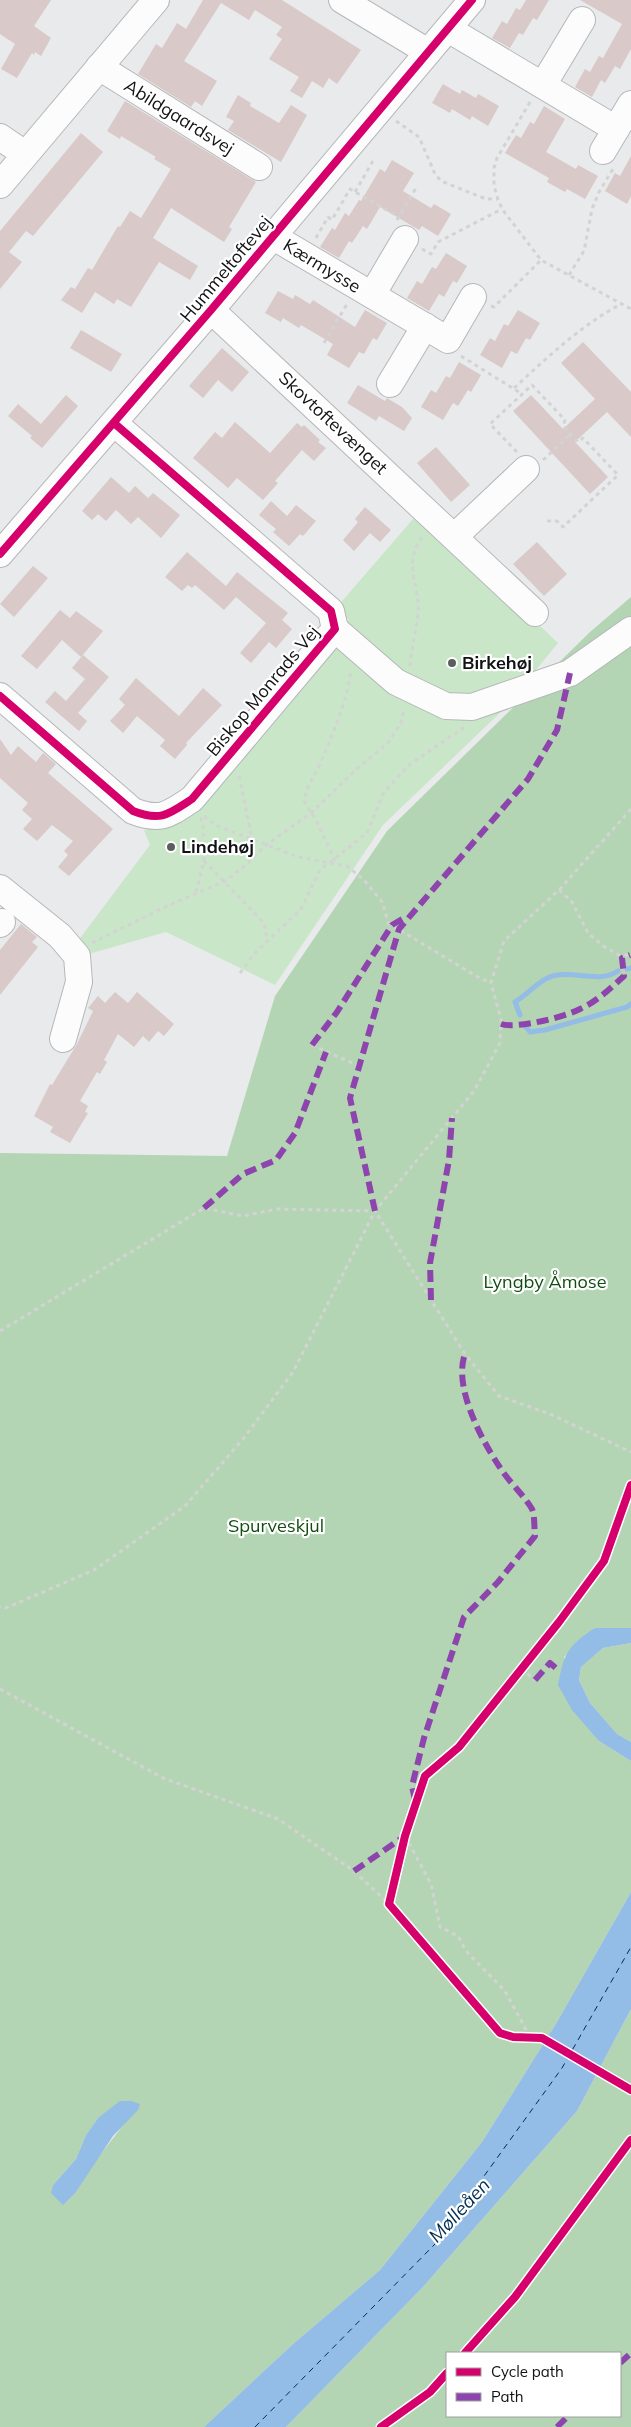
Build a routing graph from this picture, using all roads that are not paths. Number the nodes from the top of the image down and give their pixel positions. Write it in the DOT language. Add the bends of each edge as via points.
graph roads {
  1 [pos="156,0"];
  2 [pos="342,0"];
  3 [pos="472,0"];
  4 [pos="582,20"];
  5 [pos="448,29"];
  6 [pos="428,52"];
  7 [pos="98,68"];
  8 [pos="543,85"];
  9 [pos="631,104"];
  10 [pos="616,129"];
  11 [pos="0,137"];
  12 [pos="26,154"];
  13 [pos="610,156"];
  14 [pos="259,167"];
  15 [pos="0,185"];
  16 [pos="402,228"];
  17 [pos="272,236"];
  18 [pos="365,291"];
  19 [pos="473,297"];
  20 [pos="211,310"];
  21 [pos="425,326"];
  22 [pos="390,384"];
  23 [pos="114,423"];
  24 [pos="526,469"];
  25 [pos="446,528"];
  26 [pos="0,554"];
  27 [pos="535,613"];
  28 [pos="631,630"];
  29 [pos="344,637"];
  30 [pos="0,696"];
  31 [pos="0,888"];
  32 [pos="63,1039"];
  1 -- 7 [label="street"];
  2 -- 6 [label="street"];
  3 -- 5 [label="street, Hummeltoftevej"];
  4 -- 8 [label="street"];
  5 -- 6 [label="street, Hummeltoftevej"];
  5 -- 8 [label="street"];
  6 -- 17 [label="street, Hummeltoftevej"];
  7 -- 12 [label="street"];
  7 -- 14 [label="street, Abildgaardsvej"];
  8 -- 10 [label="street"];
  9 -- 10 [label="street"];
  10 -- 13 [label="street"];
  11 -- 12 [label="street"];
  12 -- 15 [label="street"];
  16 -- 18 [label="street, Kærmysse"];
  17 -- 18 [label="street, Kærmysse"];
  17 -- 20 [label="street, Hummeltoftevej"];
  18 -- 21 [label="street, Kærmysse"];
  19 -- 21 [label="street, Kærmysse" via="448,340"];
  20 -- 23 [label="street, Hummeltoftevej"];
  20 -- 25 [label="street, Skovtoftevænget"];
  21 -- 22 [label="street"];
  23 -- 26 [label="street, Hummeltoftevej"];
  23 -- 29 [label="street, Biskop Monrads Vej" via="330,611"];
  24 -- 25 [label="street"];
  25 -- 27 [label="street, Skovtoftevænget"];
  28 -- 29 [label="street" via="570,673 472,707 446,706 408,689"];
  29 -- 30 [label="street, Biskop Monrads Vej" via="238,745 193,804 166,816 148,817 133,811"];
  31 -- 32 [label="street" via="60,936 77,956 79,982"];
}
